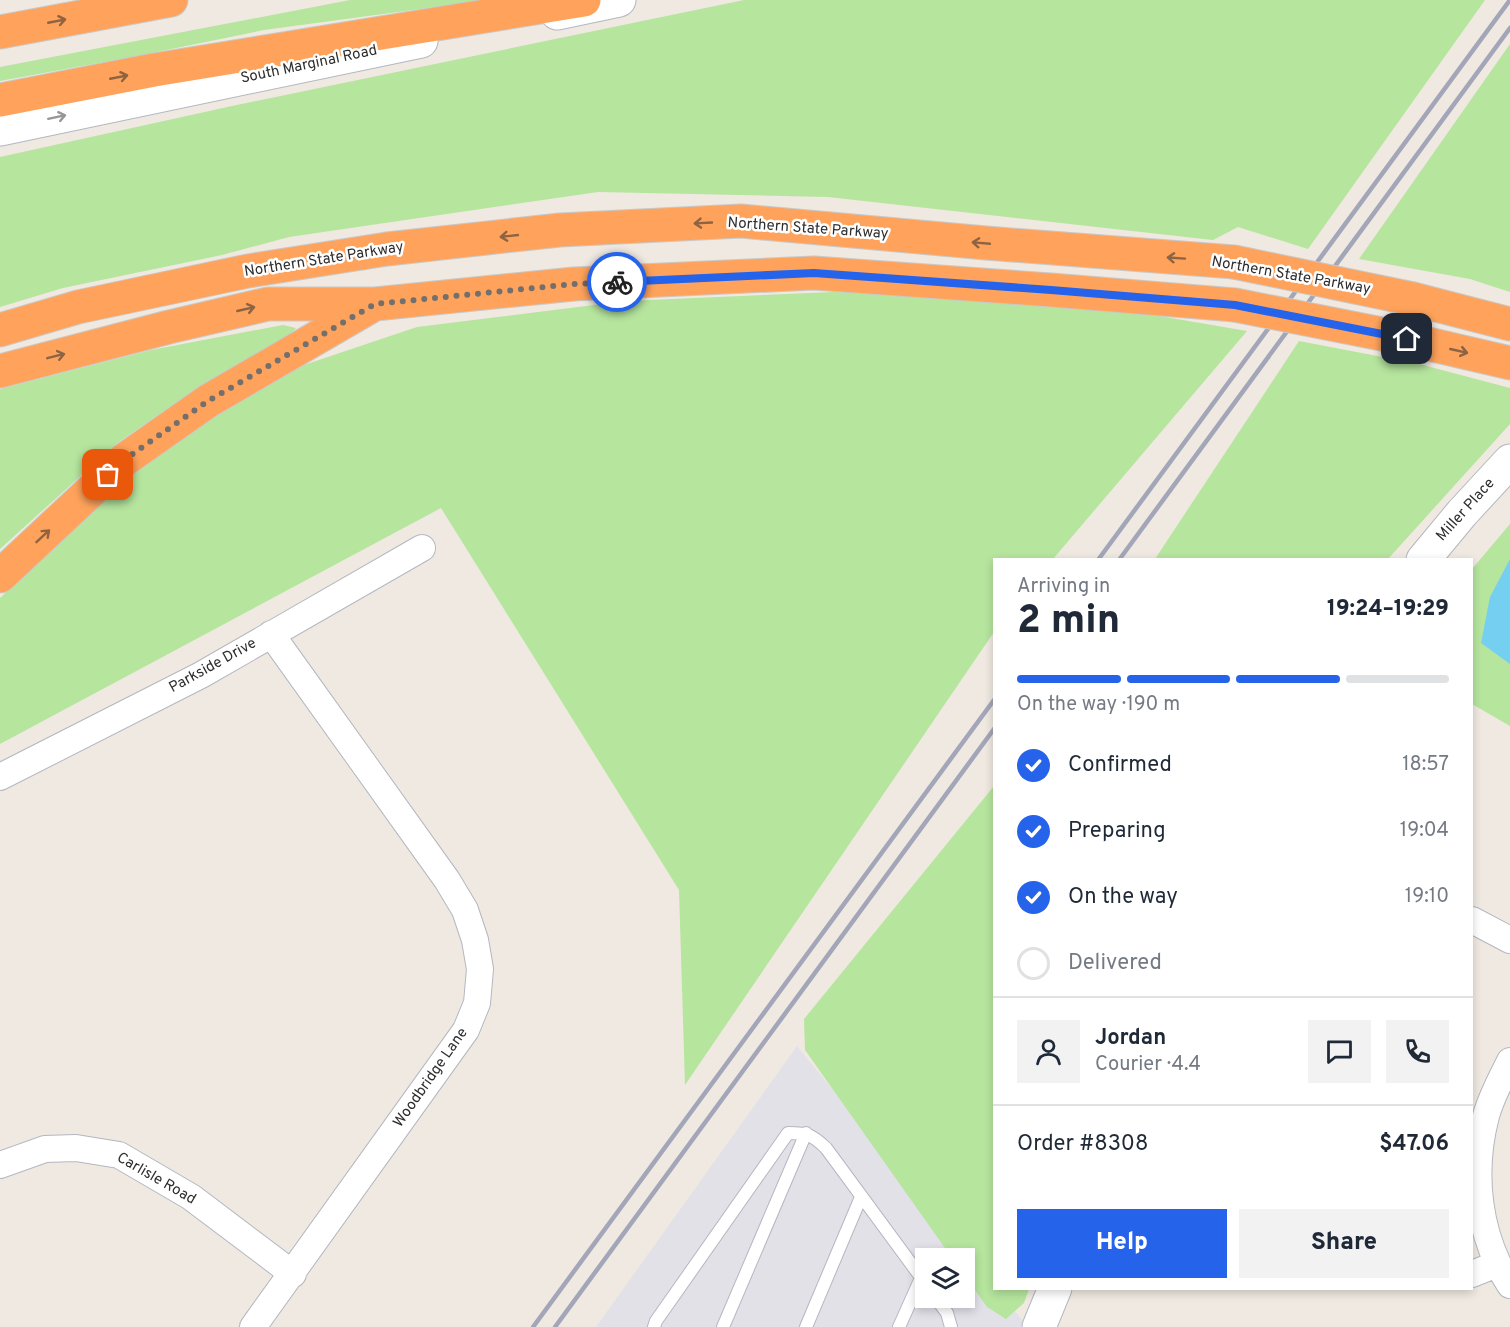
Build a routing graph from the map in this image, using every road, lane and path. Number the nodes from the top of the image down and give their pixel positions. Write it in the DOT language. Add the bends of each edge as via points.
graph roads {
  1 [pos="171,0"];
  2 [pos="584,0"];
  3 [pos="619,0"];
  4 [pos="0,32"];
  5 [pos="0,100"];
  6 [pos="0,129"];
  7 [pos="375,304"];
  8 [pos="1510,324"];
  9 [pos="0,330"];
  10 [pos="1510,363"];
  11 [pos="0,372"];
  12 [pos="1510,462"];
  13 [pos="422,548"];
  14 [pos="1425,558"];
  15 [pos="0,576"];
  16 [pos="271,634"];
  17 [pos="0,777"];
  18 [pos="1473,921"];
  19 [pos="1510,940"];
  20 [pos="1510,1061"];
  21 [pos="806,1133"];
  22 [pos="0,1165"];
  23 [pos="861,1197"];
  24 [pos="915,1270"];
  25 [pos="292,1274"];
  26 [pos="1473,1274"];
  27 [pos="1503,1275"];
  28 [pos="1054,1290"];
  29 [pos="915,1296"];
  30 [pos="943,1308"];
  31 [pos="253,1327"];
  32 [pos="654,1327"];
  33 [pos="723,1327"];
  34 [pos="806,1327"];
  35 [pos="899,1327"];
  36 [pos="951,1327"];
  37 [pos="1039,1327"];
  4 -- 1 [label="highway, one-way"];
  5 -- 2 [label="highway, one-way" via="154,70"];
  6 -- 3 [label="main road, South Marginal Road, one-way"];
  7 -- 10 [label="highway, one-way, bridge" via="574,284 814,273 1235,305"];
  11 -- 7 [label="highway, one-way" via="268,304"];
  15 -- 7 [label="highway, one-way" via="124,460 208,401"];
  8 -- 9 [label="highway, Northern State Parkway, one-way, bridge" via="1413,299 1234,262 741,221 560,230 387,249 248,271 78,308"];
  12 -- 14 [label="main road, Miller Place"];
  13 -- 16 [label="street, Parkside Drive"];
  16 -- 17 [label="street, Parkside Drive" via="201,675"];
  16 -- 25 [label="street, Woodbridge Lane" via="447,880 465,910 480,969 477,1003 466,1030"];
  18 -- 19 [label="street"];
  20 -- 27 [label="street" via="1486,1116 1478,1193 1485,1230"];
  21 -- 23 [label="lane" via="826,1149"];
  21 -- 32 [label="lane" via="788,1133"];
  21 -- 33 [label="lane"];
  22 -- 25 [label="street, Carlisle Road" via="45,1149 76,1148 119,1155 191,1197"];
  23 -- 24 [label="lane"];
  23 -- 34 [label="lane"];
  25 -- 31 [label="street, Woodbridge Lane"];
  26 -- 27 [label="street"];
  28 -- 37 [label="main road"];
  29 -- 35 [label="lane"];
  30 -- 36 [label="lane"];
}
